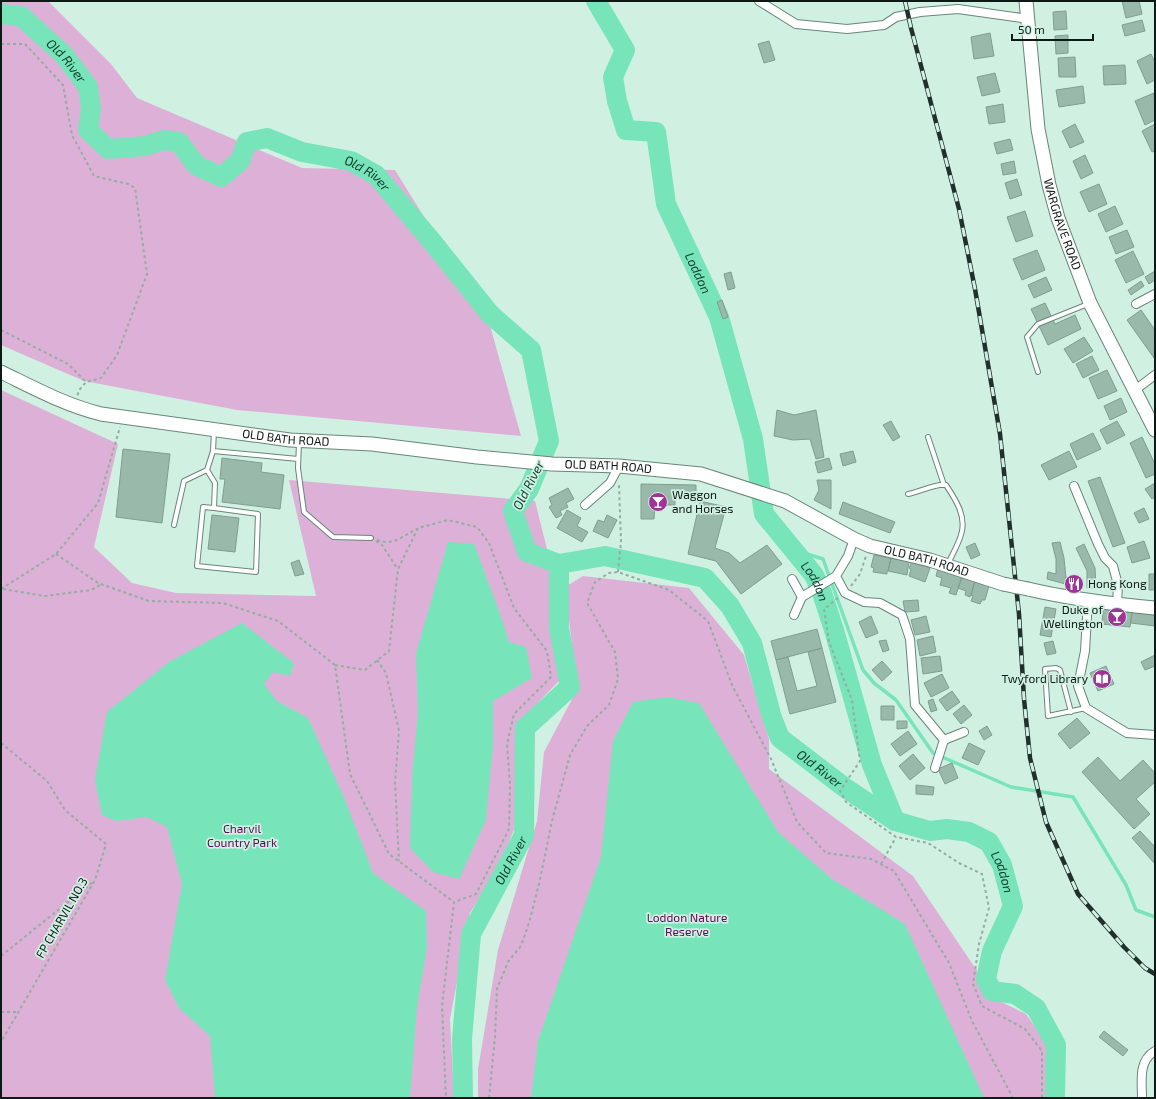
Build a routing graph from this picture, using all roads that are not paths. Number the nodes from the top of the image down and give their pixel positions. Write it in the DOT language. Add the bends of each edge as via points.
graph roads {
  1 [pos="759,1"];
  2 [pos="1026,1"];
  3 [pos="1029,20"];
  4 [pos="1155,294"];
  5 [pos="1090,303"];
  6 [pos="1136,304"];
  7 [pos="1,372"];
  8 [pos="1038,372"];
  9 [pos="1155,375"];
  10 [pos="1135,390"];
  11 [pos="214,429"];
  12 [pos="1155,430"];
  13 [pos="928,437"];
  14 [pos="299,440"];
  15 [pos="214,451"];
  16 [pos="298,460"];
  17 [pos="619,466"];
  18 [pos="207,470"];
  19 [pos="944,485"];
  20 [pos="1074,486"];
  21 [pos="908,494"];
  22 [pos="585,505"];
  23 [pos="214,508"];
  24 [pos="174,525"];
  25 [pos="371,538"];
  26 [pos="854,539"];
  27 [pos="947,566"];
  28 [pos="834,577"];
  29 [pos="792,579"];
  30 [pos="806,595"];
  31 [pos="1088,600"];
  32 [pos="1117,604"];
  33 [pos="1155,608"];
  34 [pos="794,615"];
  35 [pos="1086,708"];
  36 [pos="1071,712"];
  37 [pos="964,732"];
  38 [pos="1155,734"];
  39 [pos="944,740"];
  40 [pos="935,768"];
  41 [pos="1155,1051"];
  42 [pos="1142,1098"];
  1 -- 3 [label="street" via="796,24 847,28 884,25 896,18 920,12 958,9"];
  2 -- 3 [label="main road, WARGRAVE ROAD"];
  3 -- 5 [label="main road, WARGRAVE ROAD" via="1038,129 1049,185 1058,218"];
  4 -- 6 [label="street"];
  5 -- 8 [label="lane" via="1038,324 1027,337"];
  5 -- 10 [label="main road, WARGRAVE ROAD"];
  7 -- 11 [label="main road, OLD BATH ROAD" via="79,408 101,414"];
  9 -- 10 [label="street"];
  10 -- 12 [label="main road, WARGRAVE ROAD"];
  11 -- 14 [label="main road, OLD BATH ROAD"];
  11 -- 15 [label="lane"];
  13 -- 19 [label="lane"];
  14 -- 16 [label="lane"];
  14 -- 17 [label="main road, OLD BATH ROAD" via="372,444 552,464"];
  15 -- 16 [label="lane"];
  15 -- 18 [label="lane"];
  16 -- 25 [label="lane" via="304,512 333,537"];
  17 -- 22 [label="street" via="610,483"];
  17 -- 26 [label="main road, OLD BATH ROAD" via="701,474 784,501"];
  18 -- 23 [label="lane" via="215,483"];
  18 -- 24 [label="lane" via="184,481"];
  19 -- 21 [label="lane"];
  19 -- 27 [label="lane" via="953,496 962,515 962,534"];
  20 -- 32 [label="street" via="1098,544 1105,558 1113,566 1118,585"];
  23 -- 23 [label="lane" via="258,514 256,572 196,566 203,508"];
  26 -- 27 [label="main road, OLD BATH ROAD" via="870,546"];
  26 -- 28 [label="street" via="848,556"];
  27 -- 31 [label="main road, OLD BATH ROAD, bridge" via="1003,584"];
  28 -- 30 [label="street"];
  28 -- 39 [label="street" via="845,593 864,602 880,603 902,615 910,639 915,705"];
  29 -- 30 [label="street"];
  30 -- 34 [label="street"];
  31 -- 32 [label="main road, OLD BATH ROAD"];
  31 -- 35 [label="street" via="1078,686"];
  32 -- 33 [label="main road, OLD BATH ROAD"];
  35 -- 36 [label="lane"];
  35 -- 38 [label="street" via="1128,733"];
  36 -- 36 [label="lane" via="1048,716 1045,669 1060,670"];
  37 -- 39 [label="street"];
  39 -- 40 [label="street"];
  41 -- 42 [label="street" via="1148,1055 1142,1068"];
}
